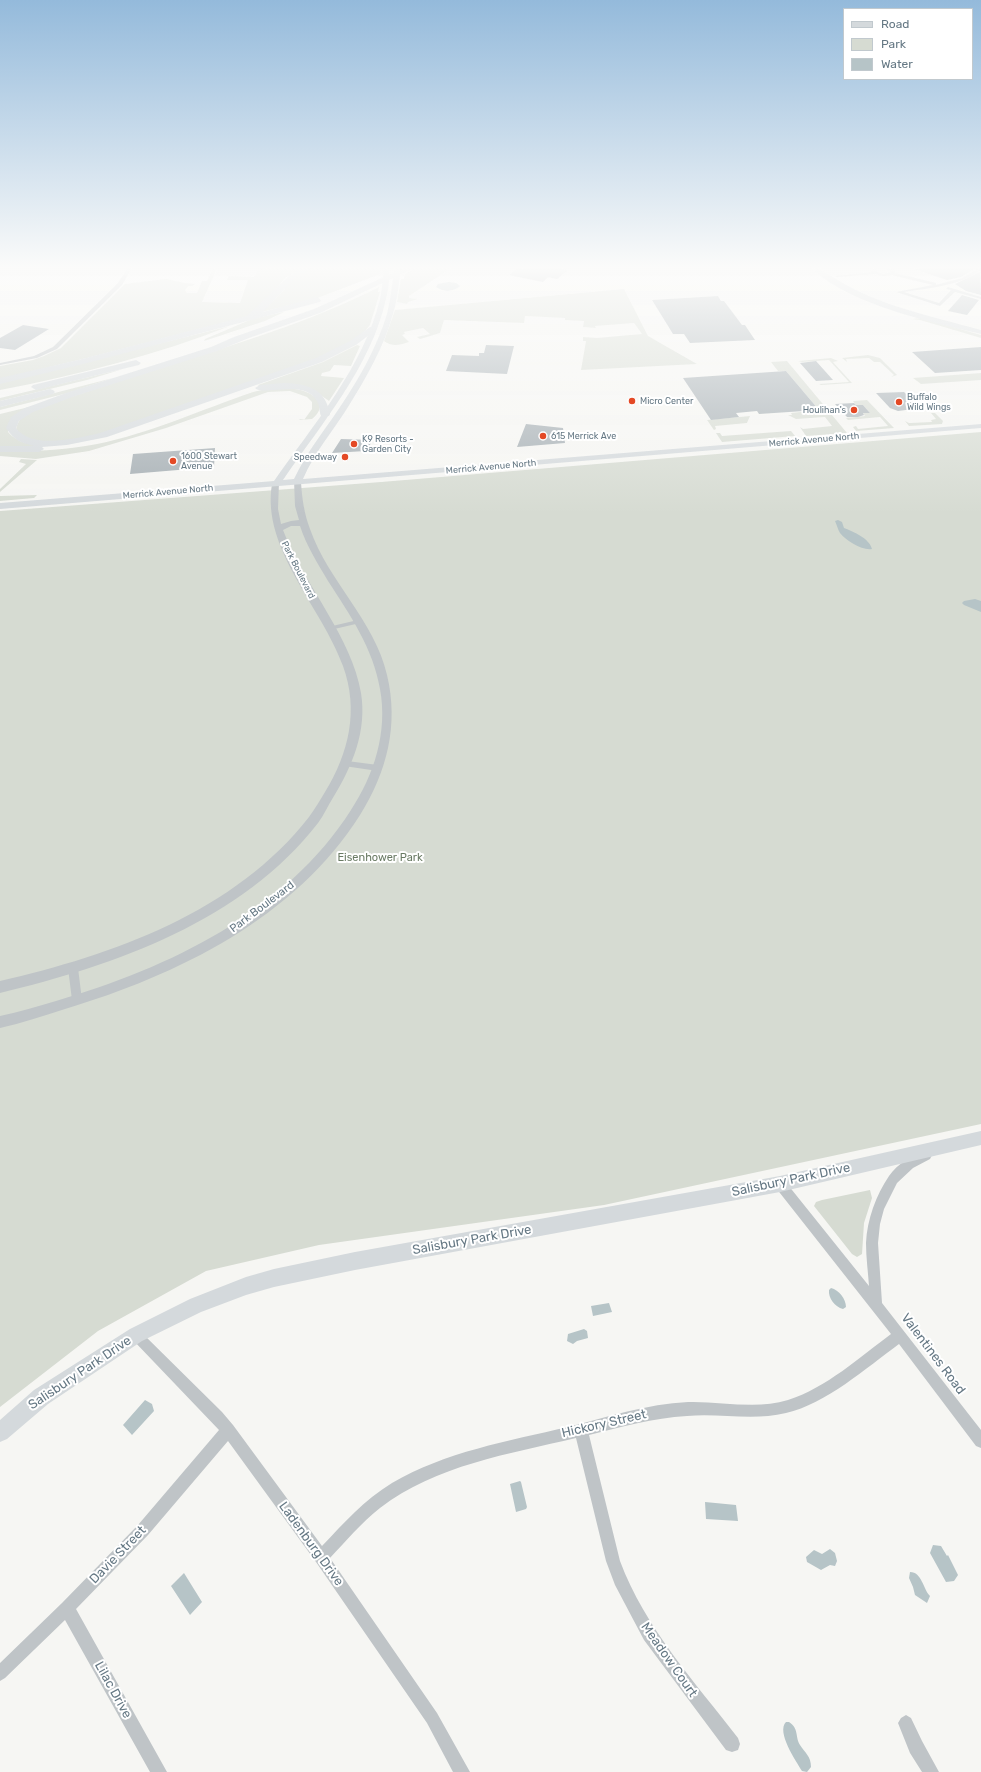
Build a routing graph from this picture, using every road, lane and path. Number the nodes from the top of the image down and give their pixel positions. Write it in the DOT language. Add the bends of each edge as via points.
graph roads {
  1 [pos="376,348"];
  2 [pos="54,349"];
  3 [pos="131,349"];
  4 [pos="167,349"];
  5 [pos="184,349"];
  6 [pos="203,349"];
  7 [pos="211,349"];
  8 [pos="343,349"];
  9 [pos="364,349"];
  10 [pos="0,364"];
  11 [pos="348,378"];
  12 [pos="0,381"];
  13 [pos="358,385"];
  14 [pos="26,389"];
  15 [pos="0,395"];
  16 [pos="69,395"];
  17 [pos="349,398"];
  18 [pos="334,402"];
  19 [pos="0,404"];
  20 [pos="0,412"];
  21 [pos="325,414"];
  22 [pos="981,426"];
  23 [pos="0,449"];
  24 [pos="297,482"];
  25 [pos="276,484"];
  26 [pos="0,506"];
  27 [pos="299,510"];
  28 [pos="276,514"];
  29 [pos="304,524"];
  30 [pos="279,529"];
  31 [pos="358,622"];
  32 [pos="330,628"];
  33 [pos="347,764"];
  34 [pos="378,768"];
  35 [pos="73,968"];
  36 [pos="0,987"];
  37 [pos="77,1000"];
  38 [pos="0,1022"];
  39 [pos="981,1138"];
  40 [pos="942,1147"];
  41 [pos="780,1184"];
  42 [pos="876,1304"];
  43 [pos="136,1335"];
  44 [pos="900,1335"];
  45 [pos="228,1430"];
  46 [pos="581,1430"];
  47 [pos="0,1432"];
  48 [pos="981,1441"];
  49 [pos="321,1557"];
  50 [pos="67,1608"];
  51 [pos="0,1673"];
  52 [pos="906,1723"];
  53 [pos="732,1744"];
  54 [pos="158,1772"];
  55 [pos="462,1772"];
  56 [pos="931,1772"];
  1 -- 13 [label="main road"];
  2 -- 10 [label="street" via="35,357"];
  3 -- 12 [label="highway"];
  4 -- 14 [label="highway"];
  5 -- 14 [label="highway"];
  6 -- 19 [label="highway"];
  7 -- 16 [label="highway"];
  8 -- 16 [label="highway" via="307,365 103,435 73,441 41,443 22,440 13,432 12,423 20,415"];
  9 -- 11 [label="main road"];
  11 -- 13 [label="main road"];
  11 -- 18 [label="main road"];
  13 -- 17 [label="main road"];
  14 -- 15 [label="highway"];
  16 -- 20 [label="highway"];
  17 -- 18 [label="main road"];
  17 -- 24 [label="main road"];
  18 -- 21 [label="main road"];
  21 -- 23 [label="highway" via="322,400 311,391 274,386 253,390 104,440 51,449"];
  21 -- 25 [label="main road"];
  22 -- 24 [label="main road, Merrick Avenue North"];
  24 -- 25 [label="main road, Merrick Avenue North"];
  24 -- 27 [label="street, Park Boulevard"];
  25 -- 26 [label="main road, Merrick Avenue North"];
  25 -- 28 [label="street, Park Boulevard"];
  27 -- 28 [label="street" via="294,514"];
  27 -- 29 [label="street, Park Boulevard"];
  28 -- 30 [label="street, Park Boulevard"];
  29 -- 30 [label="street" via="284,524"];
  29 -- 31 [label="street, Park Boulevard" via="314,550"];
  30 -- 32 [label="street, Park Boulevard" via="298,573"];
  31 -- 32 [label="street"];
  31 -- 34 [label="street, Park Boulevard" via="376,655 388,695 387,731"];
  32 -- 33 [label="street, Park Boulevard" via="354,682 357,716"];
  33 -- 34 [label="street"];
  33 -- 35 [label="street, Park Boulevard" via="317,816 292,845 261,873 217,905 177,928 126,950"];
  34 -- 37 [label="street, Park Boulevard" via="371,786 339,839 282,895 240,926 199,950 160,969"];
  35 -- 36 [label="street, Park Boulevard"];
  35 -- 37 [label="street"];
  37 -- 38 [label="street, Park Boulevard"];
  39 -- 40 [label="main road, Salisbury Park Drive"];
  40 -- 41 [label="main road, Salisbury Park Drive"];
  40 -- 42 [label="street" via="909,1164 893,1179 879,1208 872,1243"];
  41 -- 42 [label="street, Valentines Road"];
  41 -- 43 [label="main road, Salisbury Park Drive" via="354,1261 274,1278 196,1305"];
  42 -- 44 [label="street, Valentines Road"];
  43 -- 45 [label="street, Ladenburg Drive"];
  43 -- 47 [label="main road, Salisbury Park Drive" via="41,1397"];
  44 -- 46 [label="street, Hickory Street" via="828,1388 798,1403 754,1411 678,1409"];
  44 -- 48 [label="street, Valentines Road"];
  45 -- 49 [label="street, Ladenburg Drive"];
  45 -- 50 [label="street, Davie Street" via="143,1530"];
  46 -- 49 [label="street, Hickory Street" via="463,1459 418,1476 375,1503"];
  46 -- 53 [label="street, Meadow Court" via="620,1580 649,1635"];
  49 -- 55 [label="street, Ladenburg Drive" via="432,1718"];
  50 -- 51 [label="street, Davie Street"];
  50 -- 54 [label="street, Lilac Drive"];
  52 -- 56 [label="street"];
}
